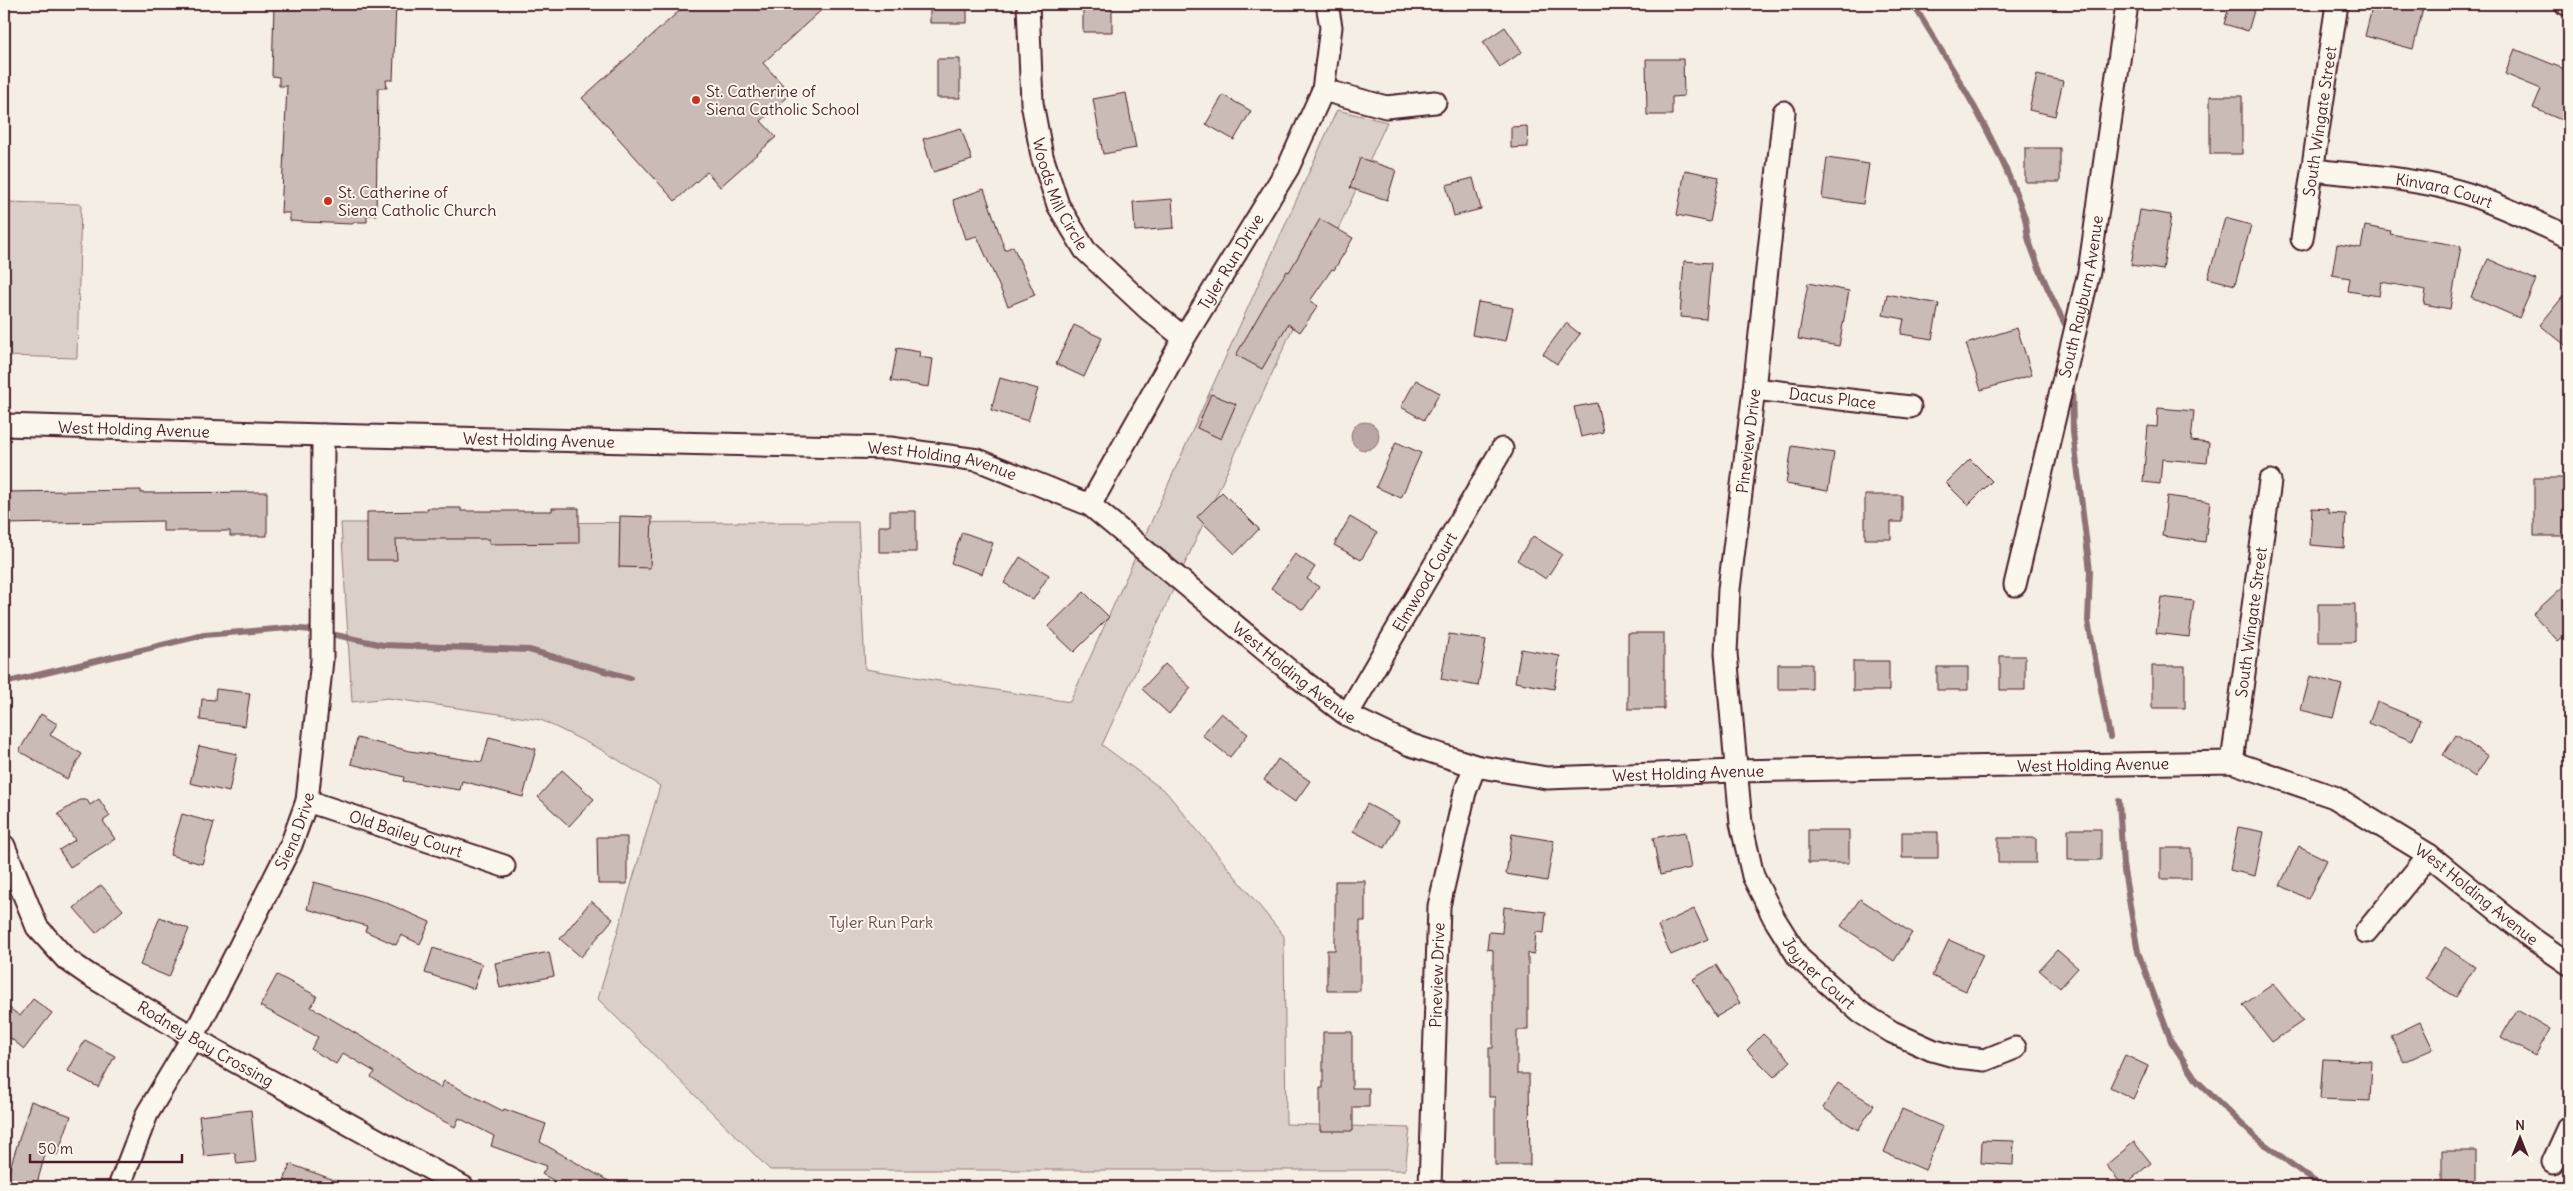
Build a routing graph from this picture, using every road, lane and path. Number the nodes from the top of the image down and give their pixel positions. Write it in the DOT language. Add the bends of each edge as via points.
graph roads {
  1 [pos="1028,4"];
  2 [pos="1327,4"];
  3 [pos="2127,4"];
  4 [pos="2337,4"];
  5 [pos="1323,90"];
  6 [pos="1435,102"];
  7 [pos="1784,112"];
  8 [pos="2314,170"];
  9 [pos="2569,237"];
  10 [pos="2302,239"];
  11 [pos="1184,338"];
  12 [pos="1754,389"];
  13 [pos="1910,407"];
  14 [pos="4,425"];
  15 [pos="323,436"];
  16 [pos="1502,449"];
  17 [pos="2270,481"];
  18 [pos="1090,505"];
  19 [pos="2015,585"];
  20 [pos="1347,715"];
  21 [pos="2232,762"];
  22 [pos="1475,766"];
  23 [pos="1736,771"];
  24 [pos="307,801"];
  25 [pos="4,846"];
  26 [pos="2429,854"];
  27 [pos="504,866"];
  28 [pos="2366,932"];
  29 [pos="2569,964"];
  30 [pos="193,1037"];
  31 [pos="2015,1048"];
  32 [pos="2569,1127"];
  33 [pos="2553,1162"];
  34 [pos="119,1187"];
  35 [pos="463,1187"];
  36 [pos="1430,1187"];
  1 -- 11 [label="street, Woods Mill Circle" via="1032,103 1042,156 1058,205 1085,250"];
  2 -- 5 [label="street, Tyler Run Drive" via="1332,27"];
  3 -- 19 [label="street, South Rayburn Avenue" via="2089,272"];
  4 -- 8 [label="street, South Wingate Street"];
  5 -- 6 [label="street" via="1386,107"];
  5 -- 11 [label="street, Tyler Run Drive" via="1288,168"];
  7 -- 12 [label="street, Pineview Drive"];
  8 -- 9 [label="street, Kinvara Court" via="2414,183 2466,194"];
  8 -- 10 [label="street, South Wingate Street"];
  11 -- 18 [label="street, Tyler Run Drive"];
  12 -- 13 [label="street, Dacus Place"];
  12 -- 23 [label="street, Pineview Drive" via="1729,590 1726,653"];
  14 -- 15 [label="street, West Holding Avenue"];
  15 -- 18 [label="street, West Holding Avenue" via="890,448 978,460"];
  15 -- 24 [label="street, Siena Drive" via="322,660"];
  16 -- 20 [label="street, Elmwood Court"];
  17 -- 21 [label="street, South Wingate Street"];
  18 -- 20 [label="street, West Holding Avenue"];
  20 -- 22 [label="street, West Holding Avenue" via="1408,744"];
  21 -- 23 [label="street, West Holding Avenue"];
  21 -- 26 [label="street, West Holding Avenue" via="2334,797"];
  22 -- 23 [label="street, West Holding Avenue" via="1547,778"];
  22 -- 36 [label="street, Pineview Drive" via="1465,792 1438,906"];
  23 -- 31 [label="street, Joyner Court" via="1753,876 1799,958 1860,1012 1892,1032 1932,1050 1985,1060"];
  24 -- 27 [label="street, Old Bailey Court"];
  24 -- 30 [label="street, Siena Drive" via="291,845"];
  25 -- 30 [label="street, Rodney Bay Crossing" via="37,927 66,959"];
  26 -- 28 [label="street"];
  26 -- 29 [label="street, West Holding Avenue" via="2533,939"];
  30 -- 34 [label="street, Siena Drive" via="147,1114"];
  30 -- 35 [label="street, Rodney Bay Crossing"];
  32 -- 33 [label="street"];
}
